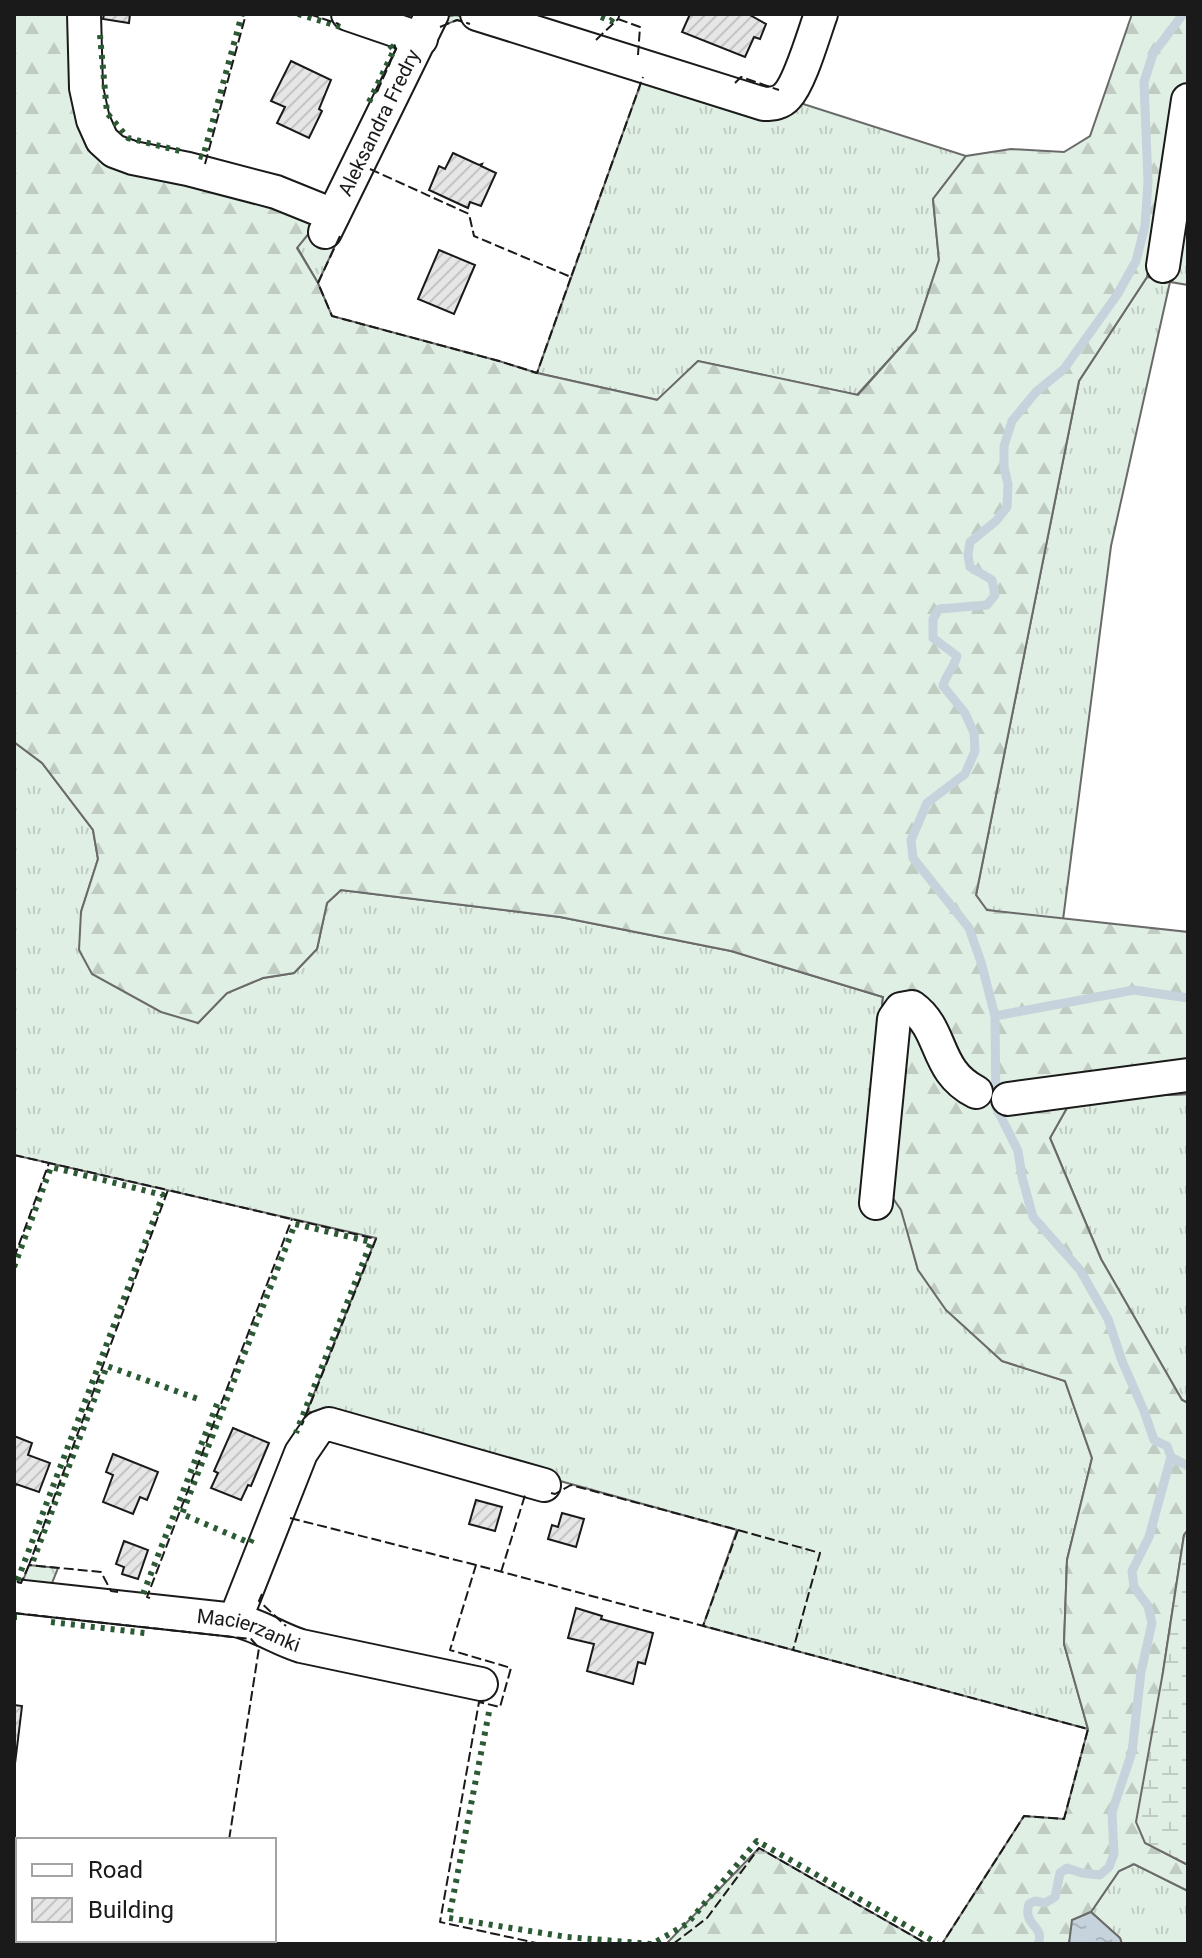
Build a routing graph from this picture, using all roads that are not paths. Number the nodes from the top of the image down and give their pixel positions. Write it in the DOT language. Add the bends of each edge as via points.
graph roads {
  1 [pos="84,14"];
  2 [pos="348,14"];
  3 [pos="477,14"];
  4 [pos="821,14"];
  5 [pos="427,26"];
  6 [pos="1188,100"];
  7 [pos="1163,266"];
  8 [pos="1188,1075"];
  9 [pos="976,1092"];
  10 [pos="1008,1099"];
  11 [pos="876,1203"];
  12 [pos="544,1485"];
  13 [pos="14,1596"];
  14 [pos="235,1620"];
  15 [pos="481,1684"];
  1 -- 5 [label="street, Aleksandra Fredry" via="86,88 93,120 114,151 276,192 329,224"];
  2 -- 5 [label="street"];
  3 -- 4 [label="street" via="764,104 787,97"];
  6 -- 7 [label="street"];
  8 -- 10 [label="street"];
  9 -- 11 [label="street" via="948,1071 924,1015 912,1007 901,1009 894,1019"];
  12 -- 14 [label="street" via="329,1424 318,1428 301,1453"];
  13 -- 14 [label="street, Macierzanki"];
  14 -- 15 [label="street, Macierzanki" via="301,1646"];
}
